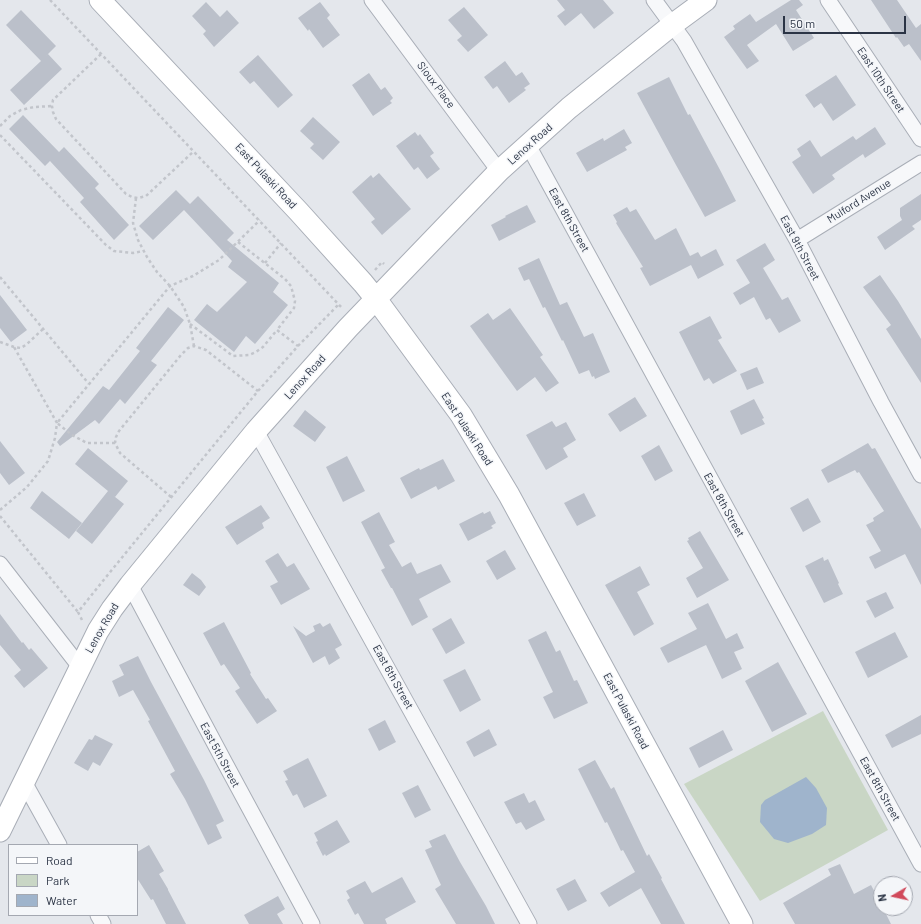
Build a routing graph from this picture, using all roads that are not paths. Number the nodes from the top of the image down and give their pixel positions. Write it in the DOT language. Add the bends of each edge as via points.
graph roads {
  1 [pos="100,0"];
  2 [pos="372,0"];
  3 [pos="654,0"];
  4 [pos="706,0"];
  5 [pos="828,0"];
  6 [pos="672,25"];
  7 [pos="921,139"];
  8 [pos="528,145"];
  9 [pos="921,163"];
  10 [pos="499,171"];
  11 [pos="796,240"];
  12 [pos="376,299"];
  13 [pos="256,431"];
  14 [pos="921,475"];
  15 [pos="0,564"];
  16 [pos="130,585"];
  17 [pos="80,667"];
  18 [pos="24,782"];
  19 [pos="0,832"];
  20 [pos="58,844"];
  21 [pos="921,864"];
  22 [pos="312,924"];
  23 [pos="530,924"];
  24 [pos="742,924"];
  1 -- 12 [label="main road, East Pulaski Road" via="299,212"];
  2 -- 10 [label="street, Sioux Place"];
  3 -- 6 [label="street, East 9th Street"];
  4 -- 6 [label="main road, Lenox Road"];
  5 -- 7 [label="street, East 10th Street"];
  6 -- 8 [label="main road, Lenox Road" via="569,108"];
  6 -- 11 [label="street, East 9th Street" via="684,41"];
  8 -- 10 [label="main road, Lenox Road"];
  8 -- 21 [label="street, East 8th Street"];
  9 -- 11 [label="street, Mulford Avenue"];
  10 -- 12 [label="main road, Lenox Road"];
  11 -- 14 [label="street, East 9th Street"];
  12 -- 13 [label="main road, Lenox Road"];
  12 -- 24 [label="main road, East Pulaski Road" via="461,415 509,495"];
  13 -- 16 [label="main road, Lenox Road"];
  13 -- 23 [label="street, East 6th Street"];
  15 -- 17 [label="street"];
  16 -- 17 [label="main road, Lenox Road" via="98,631"];
  16 -- 22 [label="street, East 5th Street"];
  17 -- 18 [label="main road, Lenox Road"];
  18 -- 19 [label="main road, Lenox Road"];
  18 -- 20 [label="street"];
}
